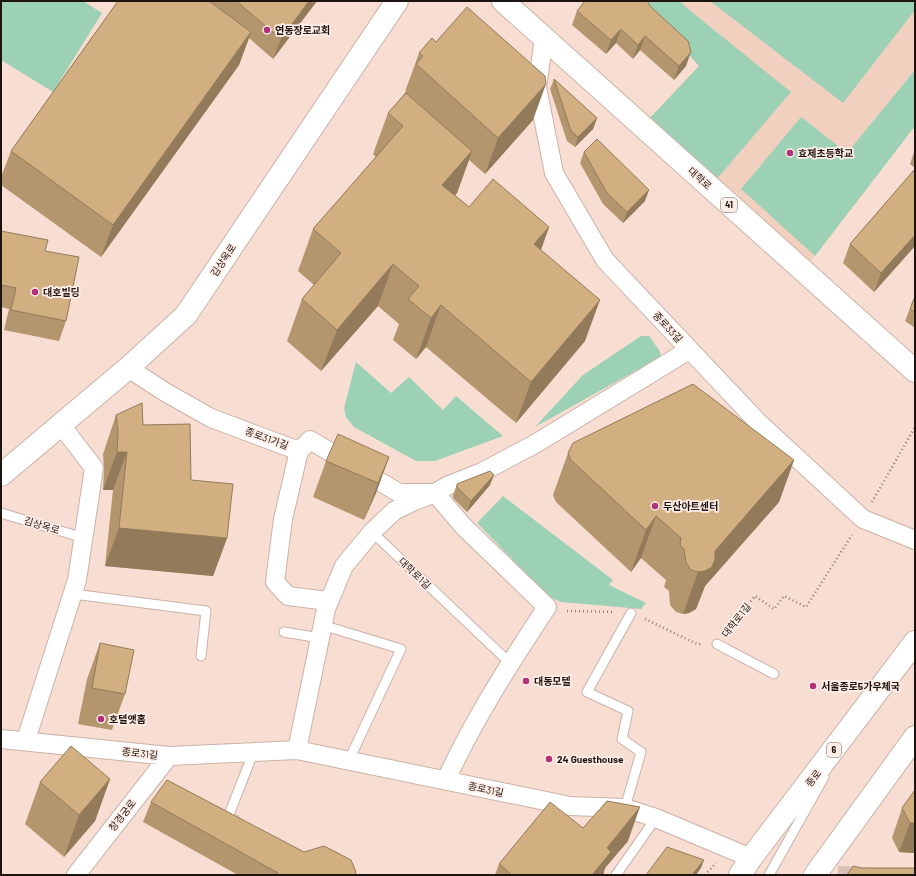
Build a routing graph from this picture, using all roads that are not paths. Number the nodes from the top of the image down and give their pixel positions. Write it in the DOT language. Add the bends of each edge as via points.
graph roads {
  1 [pos="397,1"];
  2 [pos="502,1"];
  3 [pos="544,38"];
  4 [pos="689,350"];
  5 [pos="128,368"];
  6 [pos="915,371"];
  7 [pos="61,425"];
  8 [pos="299,451"];
  9 [pos="1,475"];
  10 [pos="435,493"];
  11 [pos="1,513"];
  12 [pos="372,532"];
  13 [pos="84,538"];
  14 [pos="915,540"];
  15 [pos="73,594"];
  16 [pos="328,602"];
  17 [pos="631,613"];
  18 [pos="284,632"];
  19 [pos="321,632"];
  20 [pos="915,642"];
  21 [pos="717,644"];
  22 [pos="201,656"];
  23 [pos="510,663"];
  24 [pos="774,674"];
  25 [pos="856,722"];
  26 [pos="915,736"];
  27 [pos="1,739"];
  28 [pos="26,740"];
  29 [pos="298,750"];
  30 [pos="254,751"];
  31 [pos="168,756"];
  32 [pos="349,760"];
  33 [pos="446,780"];
  34 [pos="625,808"];
  35 [pos="656,818"];
  36 [pos="242,824"];
  37 [pos="746,866"];
  38 [pos="76,875"];
  39 [pos="616,875"];
  40 [pos="769,875"];
  41 [pos="815,875"];
  1 -- 5 [label="main road, 김상옥로" via="186,315"];
  2 -- 3 [label="main road, 대학로 / 41"];
  3 -- 4 [label="street, 종로33길" via="537,87 554,173 605,260"];
  3 -- 6 [label="main road, 대학로 / 41"];
  4 -- 10 [label="street" via="535,444"];
  4 -- 14 [label="street, 종로33길" via="758,422 863,519"];
  5 -- 7 [label="main road, 김상옥로"];
  5 -- 8 [label="street, 종로31가길" via="211,418"];
  7 -- 9 [label="main road, 김상옥로"];
  7 -- 13 [label="street" via="94,468"];
  8 -- 10 [label="street" via="310,440 399,493"];
  8 -- 16 [label="street, 종로31가길" via="283,519 275,582 288,596"];
  10 -- 12 [label="street" via="414,500 394,511"];
  10 -- 23 [label="street" via="464,527 547,607"];
  11 -- 13 [label="lane, 김상옥로"];
  12 -- 16 [label="street" via="344,566"];
  12 -- 23 [label="lane, 대학로1길"];
  13 -- 15 [label="street"];
  15 -- 22 [label="lane" via="206,611"];
  15 -- 28 [label="street"];
  16 -- 19 [label="street"];
  17 -- 34 [label="lane" via="587,692 628,711 622,739 641,752"];
  18 -- 19 [label="lane"];
  19 -- 29 [label="street"];
  19 -- 32 [label="lane" via="401,649"];
  20 -- 25 [label="main road, 종로 / 6"];
  21 -- 24 [label="lane"];
  23 -- 33 [label="street" via="466,738"];
  25 -- 37 [label="main road, 종로 / 6"];
  25 -- 40 [label="lane"];
  26 -- 41 [label="main road"];
  27 -- 28 [label="street, 종로31길"];
  28 -- 31 [label="street, 종로31길"];
  29 -- 30 [label="street, 종로31길"];
  29 -- 32 [label="street, 종로31길"];
  30 -- 31 [label="street, 종로31길"];
  30 -- 36 [label="lane" via="228,817"];
  31 -- 38 [label="street, 창경궁로"];
  32 -- 33 [label="street, 종로31길"];
  33 -- 34 [label="street, 종로31길" via="570,806"];
  34 -- 35 [label="street, 종로31길"];
  35 -- 37 [label="street, 종로31길"];
  35 -- 39 [label="lane"];
}
